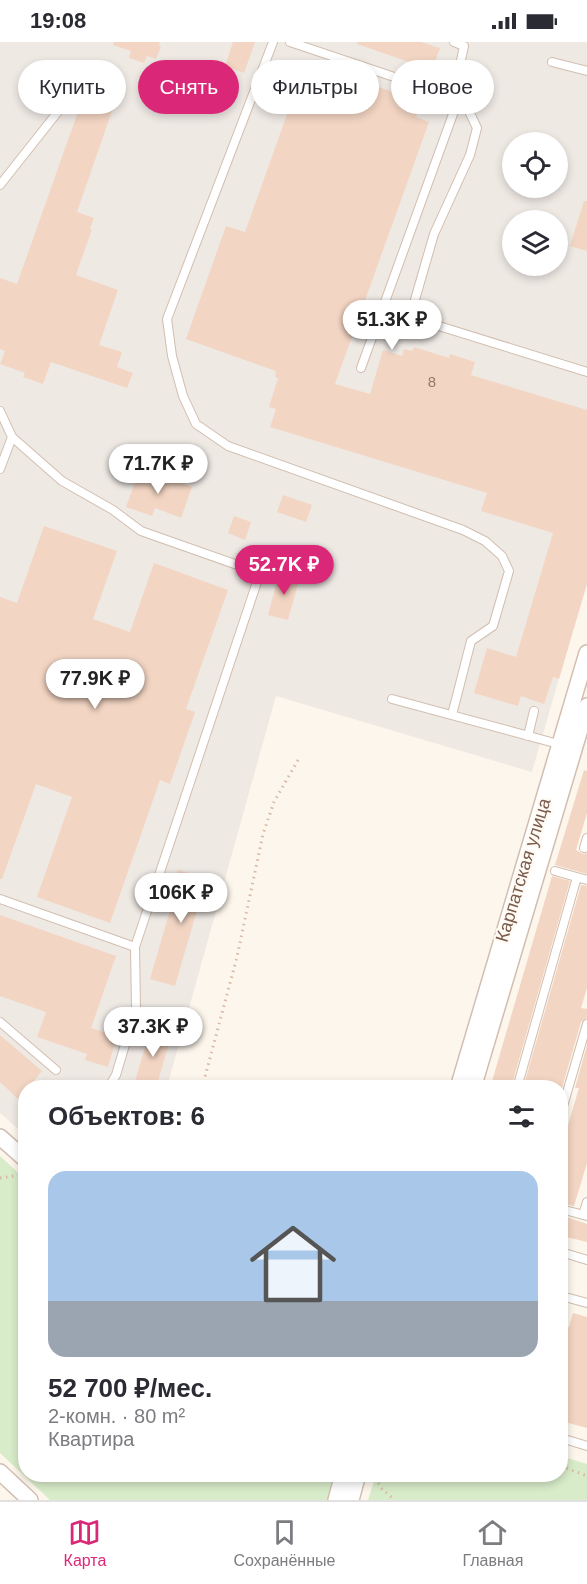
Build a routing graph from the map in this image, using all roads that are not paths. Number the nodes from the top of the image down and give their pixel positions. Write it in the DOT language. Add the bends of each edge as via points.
graph roads {
  1 [pos="273,42"];
  2 [pos="290,42"];
  3 [pos="454,42"];
  4 [pos="461,60"];
  5 [pos="552,62"];
  6 [pos="587,71"];
  7 [pos="391,76"];
  8 [pos="56,114"];
  9 [pos="453,114"];
  10 [pos="471,114"];
  11 [pos="0,185"];
  12 [pos="385,303"];
  13 [pos="410,317"];
  14 [pos="361,368"];
  15 [pos="587,372"];
  16 [pos="0,411"];
  17 [pos="12,437"];
  18 [pos="0,469"];
  19 [pos="587,653"];
  20 [pos="392,699"];
  21 [pos="587,706"];
  22 [pos="534,711"];
  23 [pos="452,715"];
  24 [pos="528,736"];
  25 [pos="567,746"];
  26 [pos="587,838"];
  27 [pos="584,848"];
  28 [pos="555,871"];
  29 [pos="577,877"];
  30 [pos="587,880"];
  31 [pos="0,899"];
  32 [pos="135,947"];
  33 [pos="0,1022"];
  34 [pos="587,1024"];
  35 [pos="56,1070"];
  36 [pos="113,1080"];
  37 [pos="461,1080"];
  38 [pos="475,1080"];
  39 [pos="519,1080"];
  40 [pos="568,1089"];
  41 [pos="0,1137"];
  42 [pos="18,1153"];
  43 [pos="587,1202"];
  44 [pos="568,1211"];
  45 [pos="585,1215"];
  46 [pos="568,1254"];
  47 [pos="587,1260"];
  48 [pos="568,1298"];
  49 [pos="587,1303"];
  50 [pos="568,1440"];
  51 [pos="587,1446"];
  52 [pos="0,1472"];
  53 [pos="341,1482"];
  54 [pos="356,1482"];
  55 [pos="30,1500"];
  56 [pos="336,1500"];
  57 [pos="351,1500"];
  1 -- 23 [label="lane" via="167,319 172,356 196,424 228,446 463,530 486,541 502,556 509,571 493,626 471,641"];
  2 -- 7 [label="lane"];
  3 -- 4 [label="lane" via="464,46"];
  5 -- 6 [label="lane"];
  8 -- 11 [label="lane"];
  9 -- 12 [label="lane"];
  10 -- 13 [label="lane" via="477,128 470,155 434,234"];
  12 -- 13 [label="lane"];
  12 -- 14 [label="lane"];
  13 -- 15 [label="lane"];
  16 -- 17 [label="lane"];
  17 -- 18 [label="lane"];
  17 -- 32 [label="lane" via="62,481 141,531 260,573"];
  19 -- 25 [label="street, Карпатская улица"];
  20 -- 23 [label="lane"];
  21 -- 25 [label="street, Карпатская улица"];
  22 -- 24 [label="lane"];
  23 -- 24 [label="lane"];
  24 -- 25 [label="lane"];
  25 -- 37 [label="street, Карпатская улица"];
  25 -- 38 [label="street, Карпатская улица"];
  26 -- 27 [label="lane"];
  28 -- 29 [label="lane"];
  29 -- 30 [label="lane"];
  29 -- 39 [label="lane"];
  31 -- 32 [label="lane"];
  32 -- 36 [label="lane" via="136,1008"];
  33 -- 35 [label="lane"];
  34 -- 40 [label="lane"];
  41 -- 42 [label="street"];
  43 -- 45 [label="lane"];
  44 -- 45 [label="lane"];
  46 -- 47 [label="lane"];
  48 -- 49 [label="lane"];
  50 -- 51 [label="lane"];
  52 -- 55 [label="street"];
  53 -- 56 [label="street"];
  54 -- 57 [label="street"];
}
